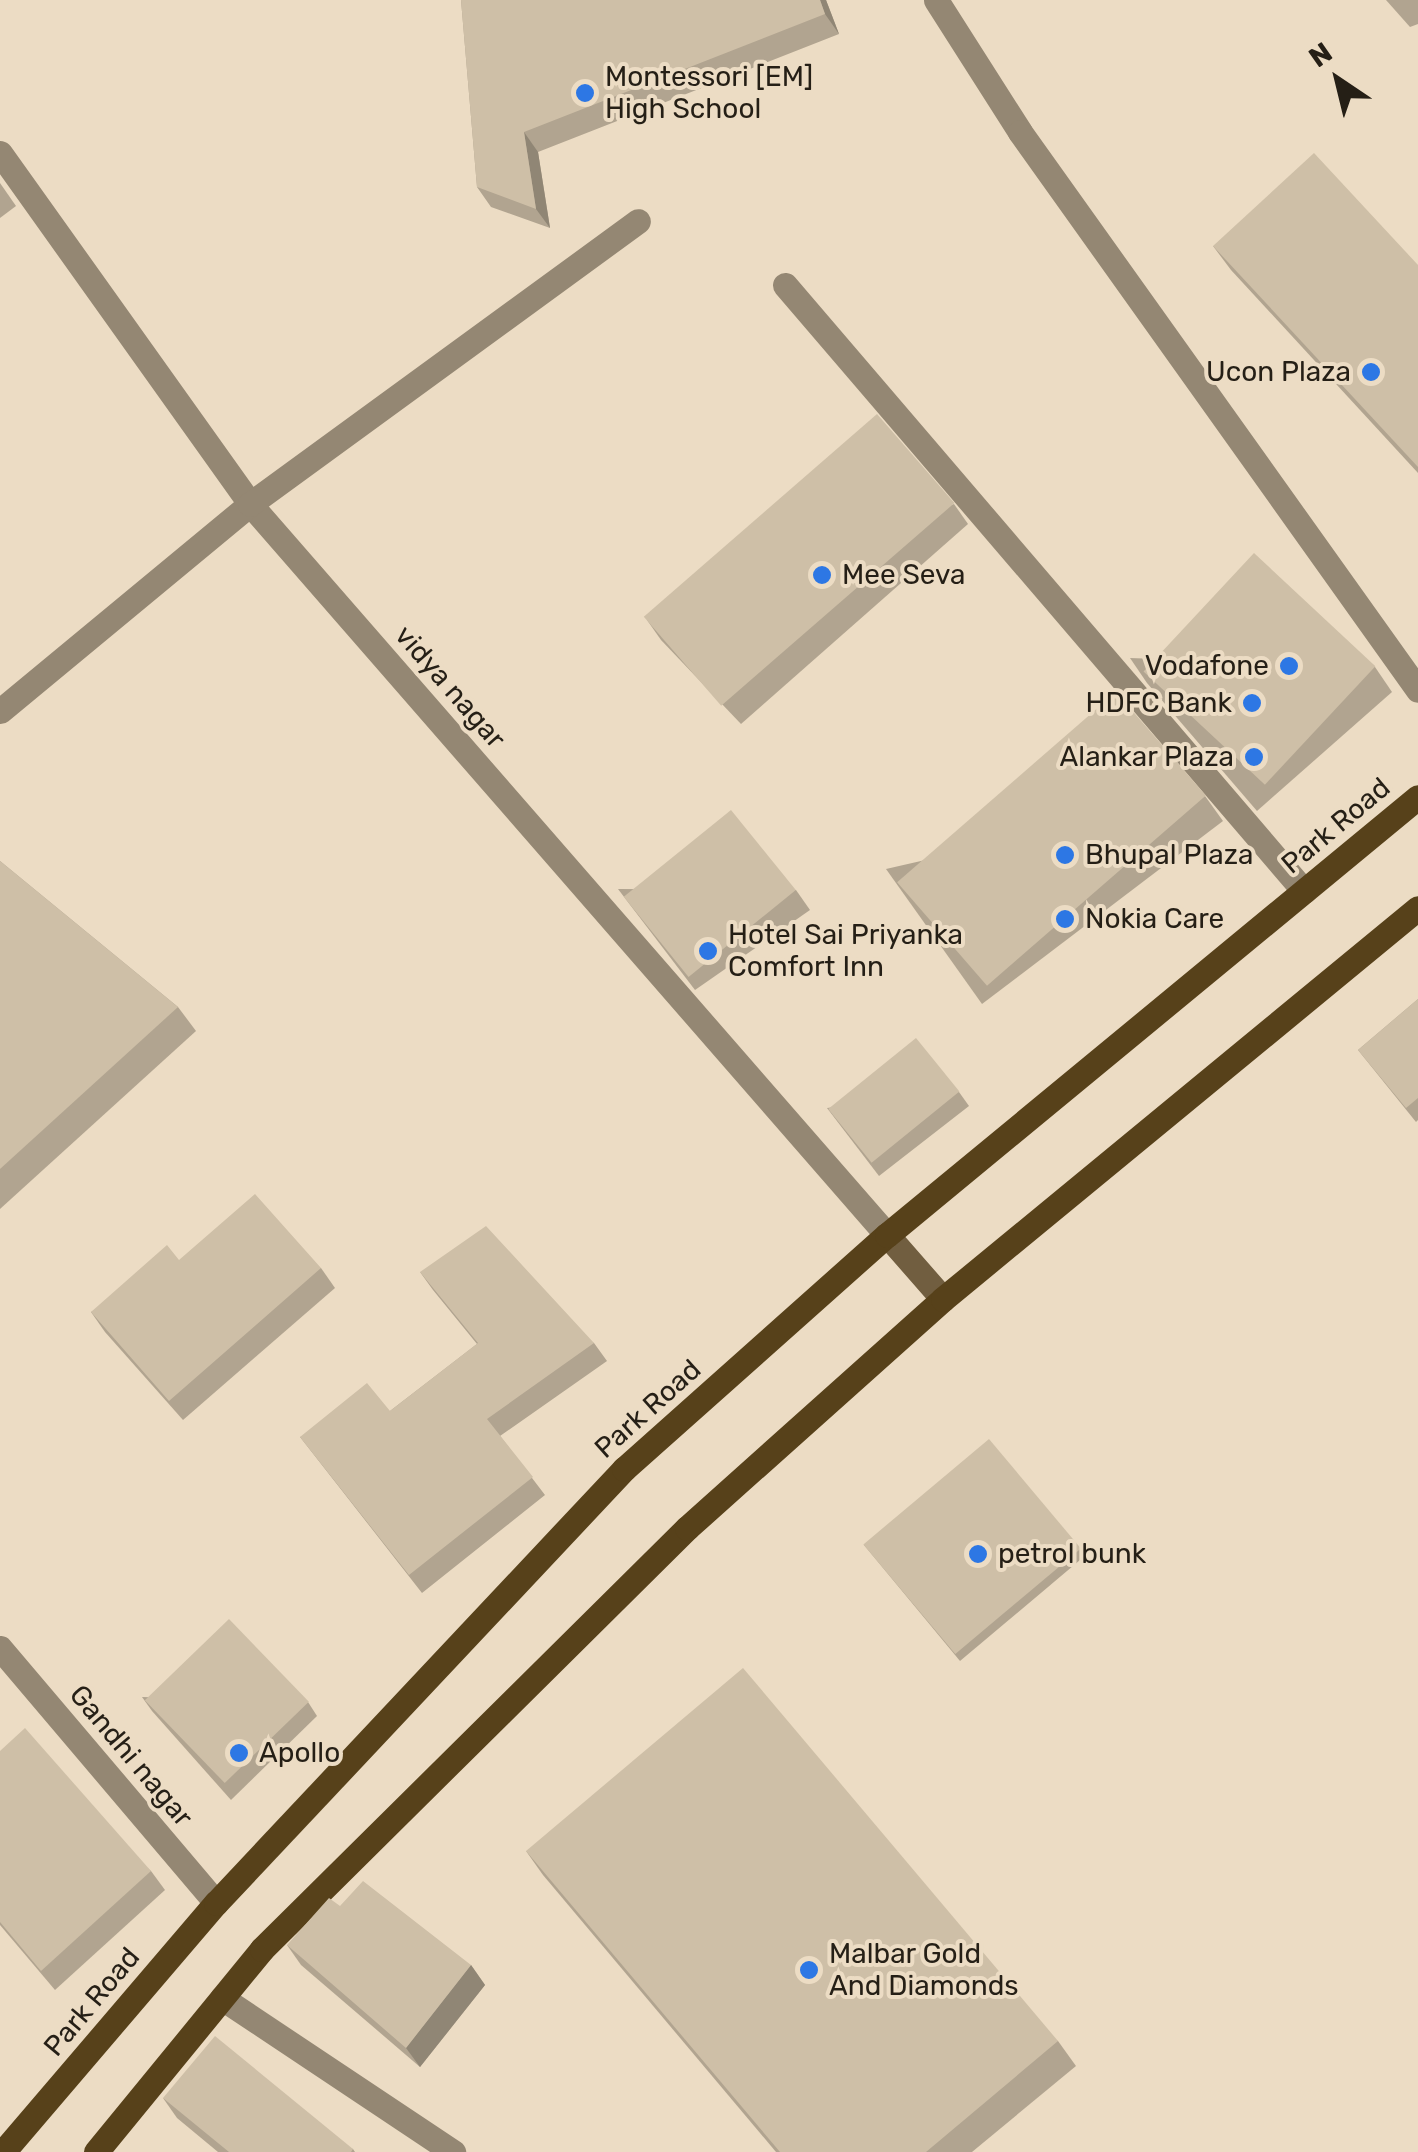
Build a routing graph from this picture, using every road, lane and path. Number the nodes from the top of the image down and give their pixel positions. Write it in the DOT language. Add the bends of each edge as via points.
graph roads {
  1 [pos="936,0"];
  2 [pos="0,153"];
  3 [pos="638,221"];
  4 [pos="785,285"];
  5 [pos="250,504"];
  6 [pos="1418,690"];
  7 [pos="0,711"];
  8 [pos="1418,797"];
  9 [pos="1304,891"];
  10 [pos="1418,908"];
  11 [pos="887,1236"];
  12 [pos="943,1299"];
  13 [pos="0,1648"];
  14 [pos="216,1903"];
  15 [pos="222,1998"];
  16 [pos="3,2152"];
  17 [pos="96,2152"];
  18 [pos="453,2152"];
  1 -- 6 [label="street" via="1020,132"];
  2 -- 5 [label="street, vidya nagar"];
  3 -- 5 [label="street"];
  4 -- 9 [label="street"];
  5 -- 7 [label="street"];
  5 -- 11 [label="street, vidya nagar"];
  8 -- 9 [label="main road, Park Road"];
  9 -- 11 [label="main road, Park Road"];
  10 -- 12 [label="main road"];
  11 -- 12 [label="main road"];
  11 -- 14 [label="main road, Park Road" via="624,1469"];
  12 -- 15 [label="main road" via="687,1528 262,1950"];
  13 -- 14 [label="street, Gandhi nagar"];
  14 -- 16 [label="main road, Park Road"];
  15 -- 17 [label="main road"];
  15 -- 18 [label="street"];
}
